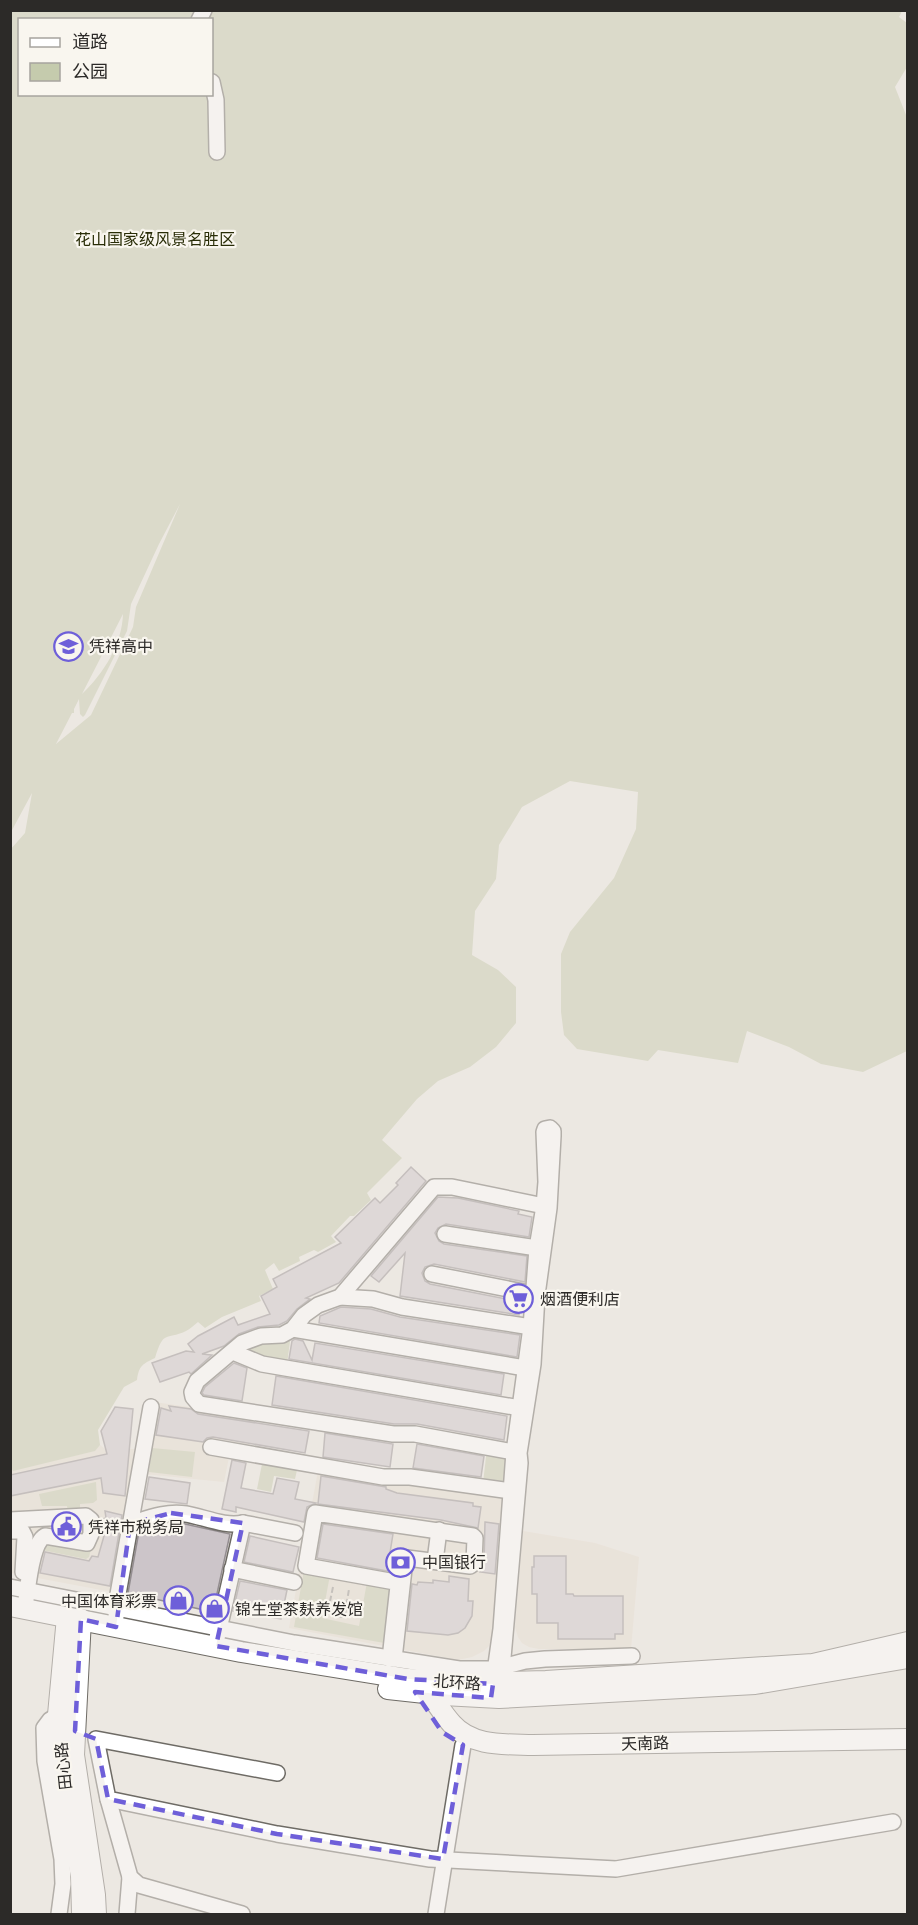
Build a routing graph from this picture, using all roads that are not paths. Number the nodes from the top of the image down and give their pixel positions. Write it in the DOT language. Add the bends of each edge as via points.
graph roads {
  1 [pos="213,86"];
  2 [pos="217,152"];
  3 [pos="543,1206"];
  4 [pos="445,1234"];
  5 [pos="537,1248"];
  6 [pos="432,1274"];
  7 [pos="533,1293"];
  8 [pos="340,1297"];
  9 [pos="531,1327"];
  10 [pos="293,1329"];
  11 [pos="233,1352"];
  12 [pos="525,1368"];
  13 [pos="151,1407"];
  14 [pos="520,1408"];
  15 [pos="211,1447"];
  16 [pos="514,1452"];
  17 [pos="511,1491"];
  18 [pos="10,1520"];
  19 [pos="243,1523"];
  20 [pos="130,1524"];
  21 [pos="439,1530"];
  22 [pos="10,1531"];
  23 [pos="295,1533"];
  24 [pos="435,1561"];
  25 [pos="232,1569"];
  26 [pos="294,1582"];
  27 [pos="17,1601"];
  28 [pos="116,1618"];
  29 [pos="178,1620"];
  30 [pos="74,1625"];
  31 [pos="217,1637"];
  32 [pos="187,1641"];
  33 [pos="908,1642"];
  34 [pos="294,1643"];
  35 [pos="632,1656"];
  36 [pos="908,1658"];
  37 [pos="392,1659"];
  38 [pos="302,1661"];
  39 [pos="497,1683"];
  40 [pos="407,1685"];
  41 [pos="430,1694"];
  42 [pos="58,1715"];
  43 [pos="75,1731"];
  44 [pos="908,1738"];
  45 [pos="96,1739"];
  46 [pos="463,1745"];
  47 [pos="908,1748"];
  48 [pos="277,1773"];
  49 [pos="108,1799"];
  50 [pos="893,1822"];
  51 [pos="443,1859"];
  52 [pos="130,1877"];
  53 [pos="59,1914"];
  54 [pos="82,1914"];
  55 [pos="96,1914"];
  56 [pos="127,1914"];
  57 [pos="242,1914"];
  58 [pos="436,1914"];
  1 -- 2 [label="street"];
  3 -- 5 [label="street"];
  3 -- 8 [label="street" via="452,1187 434,1187"];
  3 -- 39 [label="street" via="543,1132 550,1128 552,1180 519,1454"];
  4 -- 5 [label="street"];
  5 -- 7 [label="street"];
  6 -- 7 [label="street"];
  7 -- 9 [label="street"];
  8 -- 9 [label="street" via="373,1299"];
  8 -- 10 [label="street" via="304,1314"];
  9 -- 12 [label="street"];
  10 -- 11 [label="street" via="282,1335 246,1341"];
  10 -- 12 [label="street"];
  11 -- 14 [label="street" via="262,1364"];
  11 -- 16 [label="street" via="197,1381 192,1392 196,1402"];
  12 -- 14 [label="street"];
  13 -- 20 [label="street"];
  14 -- 16 [label="street"];
  15 -- 17 [label="street" via="383,1477 410,1476"];
  16 -- 17 [label="street"];
  17 -- 39 [label="street"];
  18 -- 27 [label="street" via="86,1516 91,1520 87,1543 42,1536"];
  19 -- 20 [label="street" via="171,1513"];
  19 -- 23 [label="street"];
  19 -- 25 [label="street"];
  20 -- 28 [label="street"];
  21 -- 24 [label="street"];
  21 -- 24 [label="street" via="473,1536 474,1563 471,1566"];
  21 -- 37 [label="street" via="315,1513 305,1564 308,1568 395,1582 399,1586"];
  22 -- 27 [label="street" via="22,1531 25,1537"];
  24 -- 37 [label="street" via="405,1560"];
  25 -- 26 [label="street"];
  25 -- 31 [label="street"];
  27 -- 28 [label="street"];
  27 -- 30 [label="main road, 北环路"];
  28 -- 29 [label="street"];
  28 -- 30 [label="main road, 北环路"];
  28 -- 32 [label="main road, 北环路"];
  29 -- 31 [label="street"];
  29 -- 32 [label="street"];
  30 -- 40 [label="main road, 北环路" via="255,1667"];
  30 -- 42 [label="main road, 田心路"];
  30 -- 43 [label="main road, 田心路"];
  31 -- 32 [label="main road, 北环路"];
  31 -- 34 [label="street"];
  31 -- 38 [label="main road, 北环路"];
  33 -- 39 [label="main road, 北环路" via="813,1664"];
  34 -- 37 [label="street"];
  34 -- 38 [label="street"];
  35 -- 39 [label="street" via="525,1661"];
  36 -- 39 [label="main road, 北环路" via="755,1684"];
  37 -- 39 [label="street" via="465,1670"];
  38 -- 40 [label="main road, 北环路"];
  39 -- 40 [label="main road, 北环路"];
  39 -- 41 [label="main road, 北环路"];
  40 -- 41 [label="main road, 北环路"];
  40 -- 46 [label="main road, 天南路" via="442,1732"];
  41 -- 44 [label="main road, 天南路" via="459,1732 494,1743"];
  42 -- 53 [label="street" via="44,1728 45,1761 62,1859"];
  42 -- 54 [label="main road, 田心路" via="62,1772 81,1876"];
  43 -- 45 [label="street"];
  43 -- 55 [label="main road, 田心路" via="74,1755"];
  45 -- 48 [label="street"];
  45 -- 49 [label="street"];
  46 -- 47 [label="main road, 天南路" via="532,1755"];
  46 -- 51 [label="street"];
  49 -- 51 [label="street" via="277,1834"];
  49 -- 52 [label="street"];
  50 -- 51 [label="street" via="616,1869"];
  51 -- 58 [label="street"];
  52 -- 56 [label="street"];
  52 -- 57 [label="street" via="139,1885"];
}
